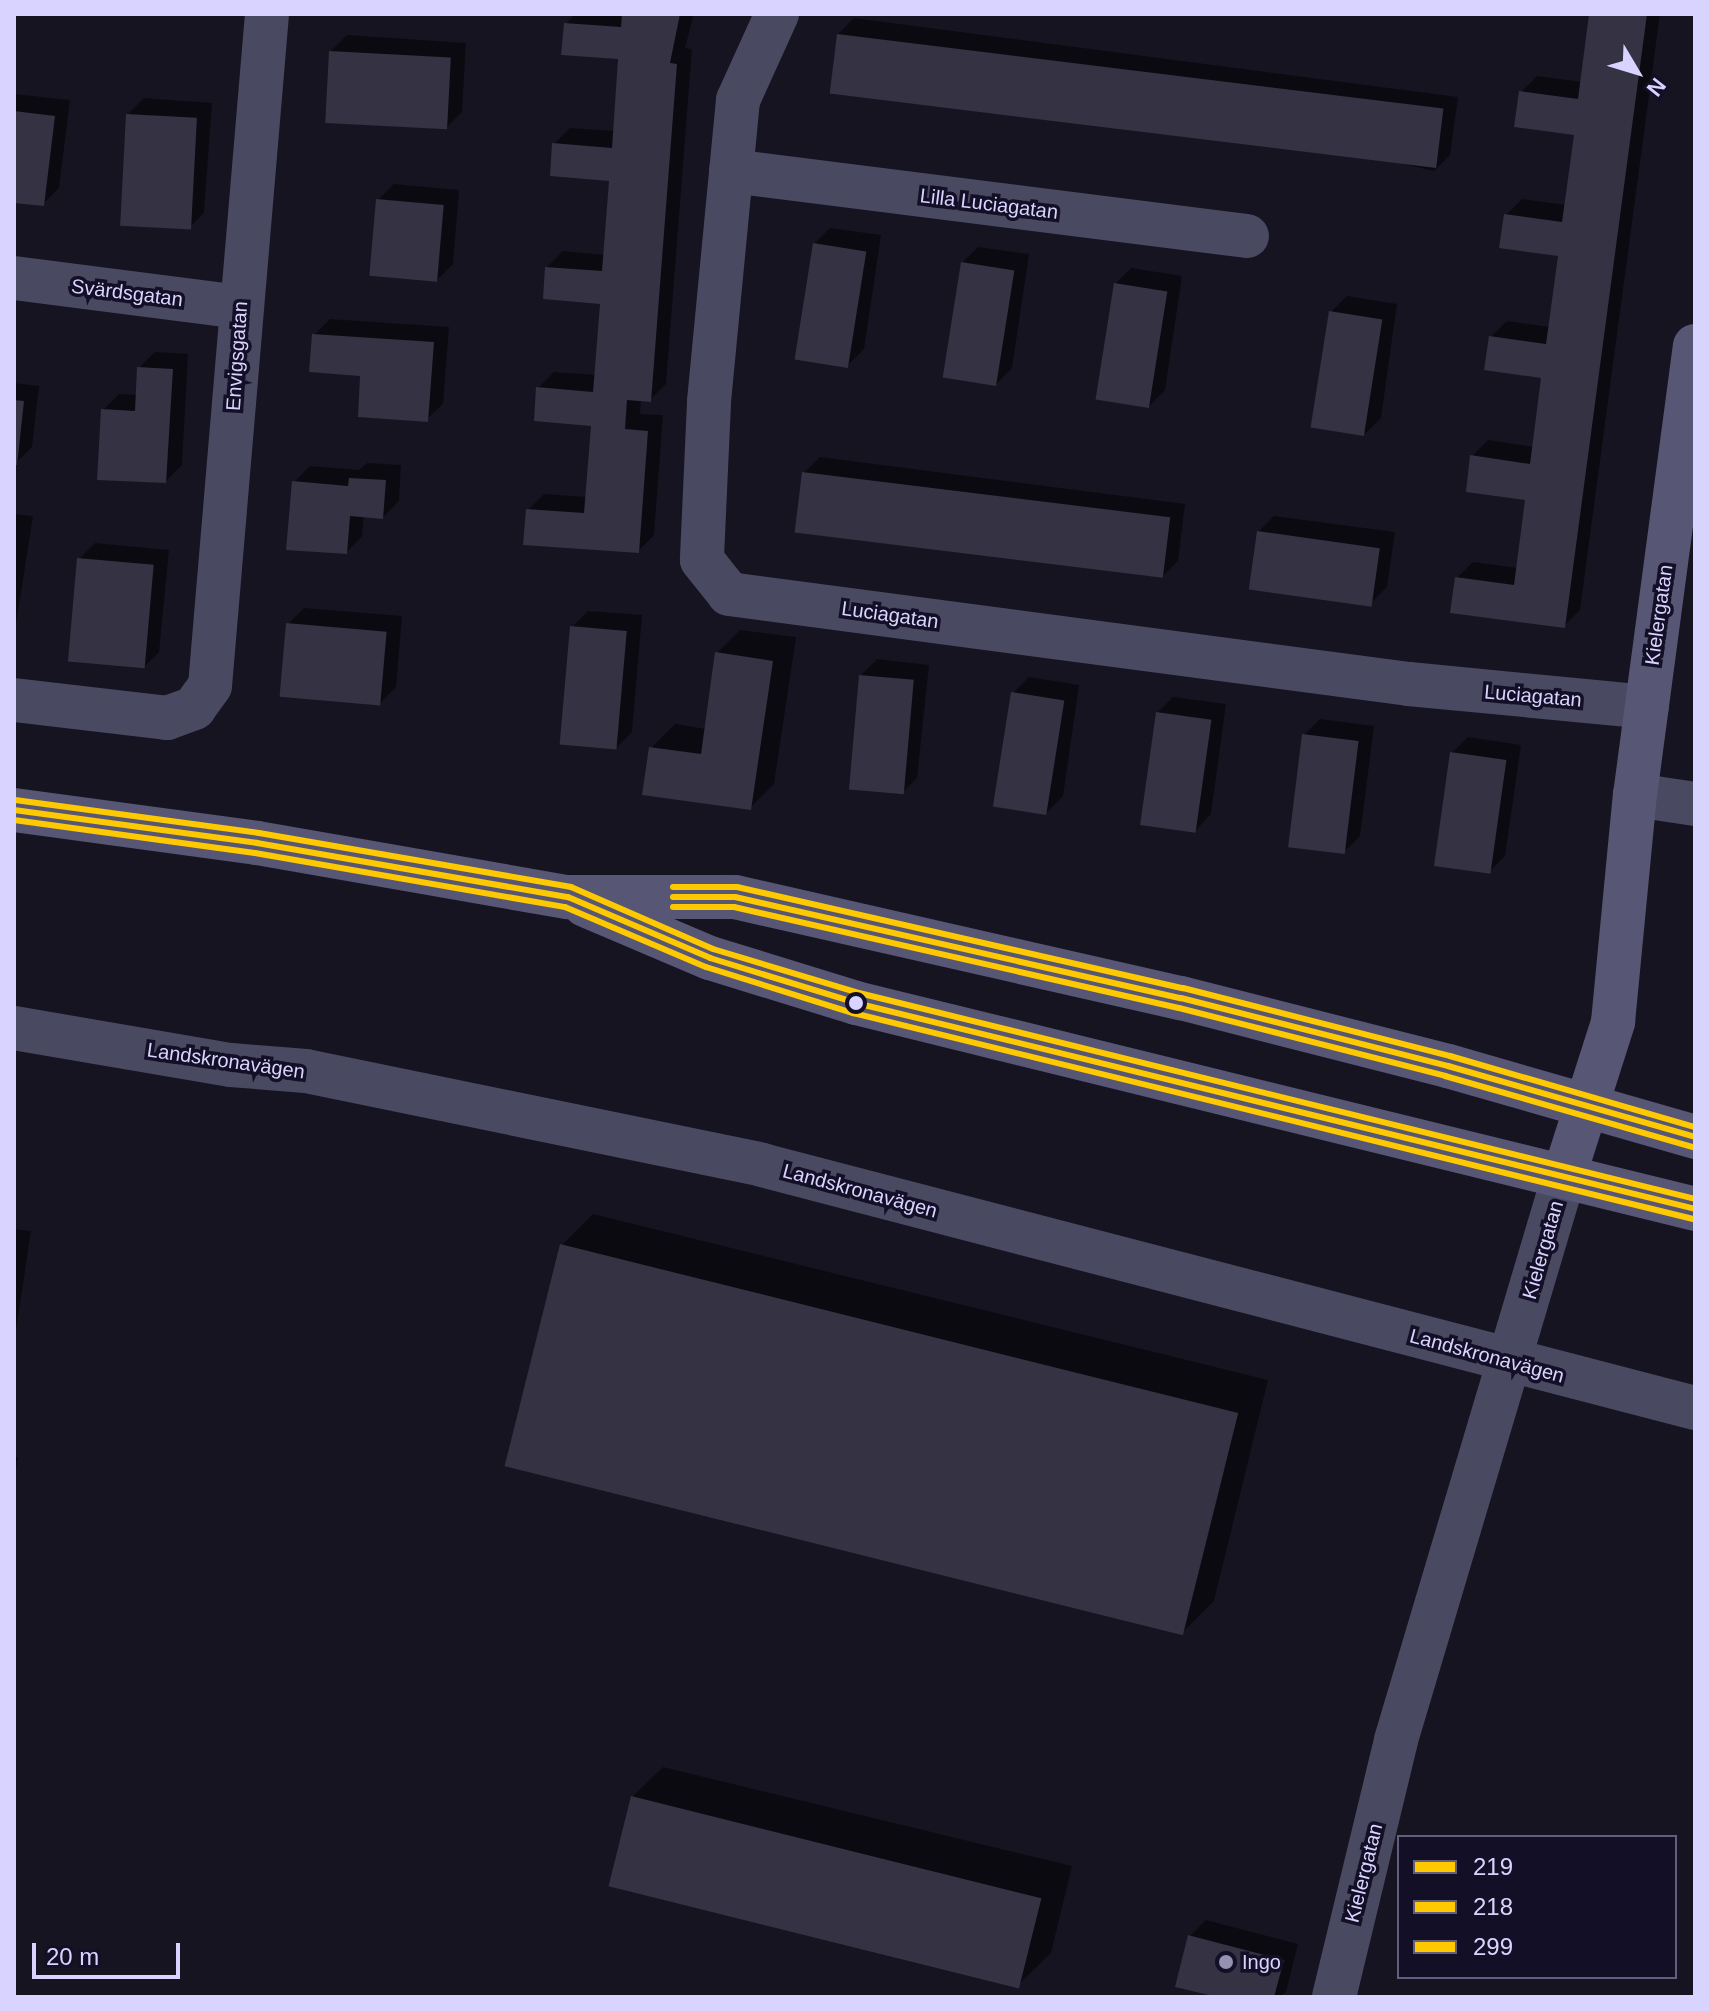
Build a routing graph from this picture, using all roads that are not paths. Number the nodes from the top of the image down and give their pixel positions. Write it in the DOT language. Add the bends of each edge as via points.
graph roads {
  1 [pos="267,14"];
  2 [pos="777,14"];
  3 [pos="731,171"];
  4 [pos="1247,236"];
  5 [pos="14,278"];
  6 [pos="240,307"];
  7 [pos="1695,346"];
  8 [pos="14,700"];
  9 [pos="1647,707"];
  10 [pos="1635,795"];
  11 [pos="1695,804"];
  12 [pos="14,810"];
  13 [pos="568,897"];
  14 [pos="14,1028"];
  15 [pos="1589,1105"];
  16 [pos="1695,1137"];
  17 [pos="1564,1176"];
  18 [pos="1695,1209"];
  19 [pos="1510,1363"];
  20 [pos="1695,1408"];
  21 [pos="1334,1997"];
  1 -- 6 [label="street, Envigsgatan"];
  2 -- 3 [label="street, Luciagatan" via="738,100"];
  3 -- 4 [label="street, Lilla Luciagatan"];
  3 -- 9 [label="street, Luciagatan" via="709,403 702,560 729,594 1409,684"];
  5 -- 6 [label="street, Svärdsgatan"];
  6 -- 8 [label="street, Envigsgatan" via="214,673 204,697 194,708 167,718"];
  7 -- 9 [label="main road, Kielergatan"];
  9 -- 10 [label="main road, Kielergatan"];
  10 -- 11 [label="street"];
  10 -- 15 [label="main road, Kielergatan" via="1613,1022"];
  12 -- 13 [label="main road" via="257,843"];
  13 -- 15 [label="main road" via="735,897 1181,998"];
  13 -- 17 [label="main road" via="710,958 856,1003"];
  14 -- 19 [label="street, Landskronavägen" via="231,1065 306,1071 762,1165"];
  15 -- 16 [label="main road"];
  15 -- 17 [label="main road, Kielergatan"];
  17 -- 18 [label="main road"];
  17 -- 19 [label="street, Kielergatan"];
  19 -- 20 [label="street, Landskronavägen"];
  19 -- 21 [label="street, Kielergatan" via="1396,1740"];
}
